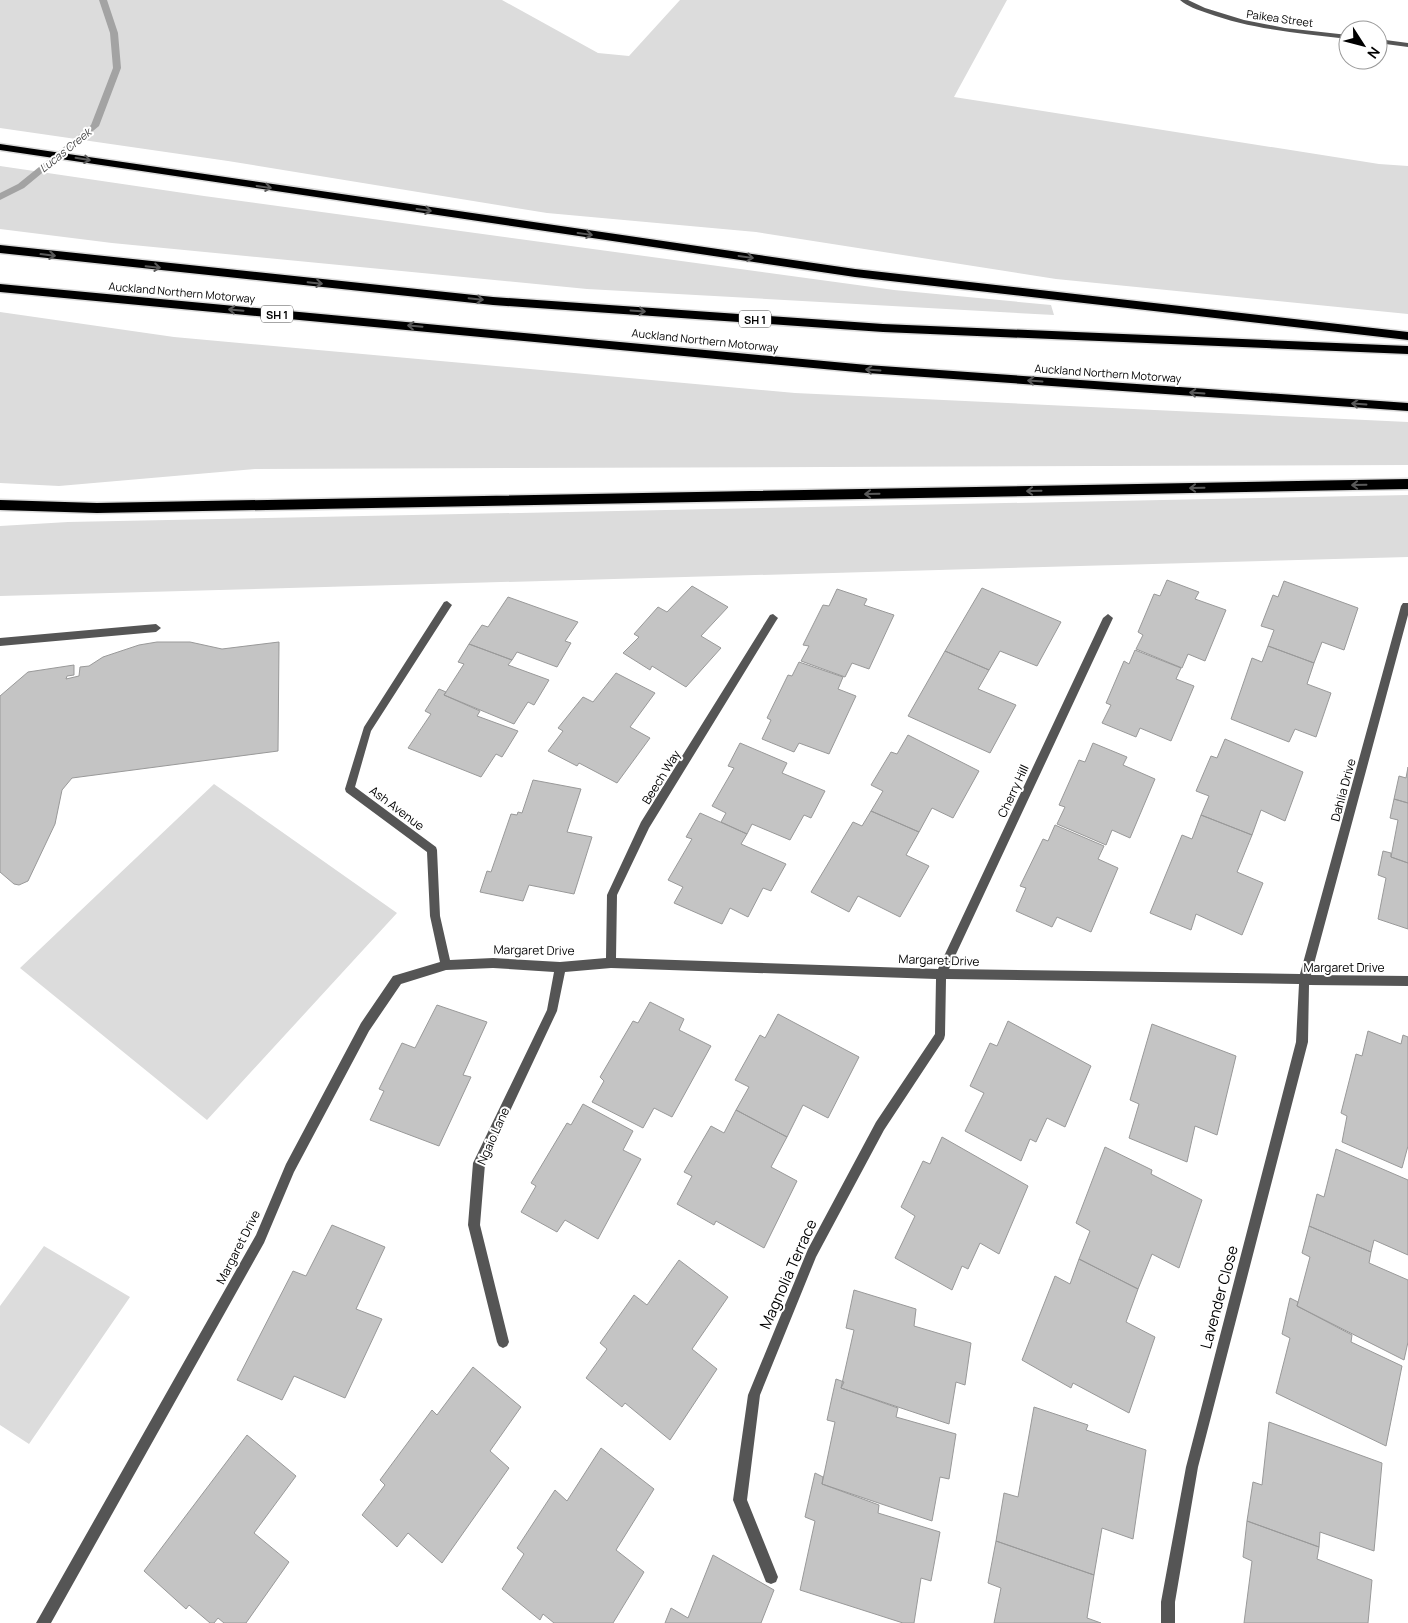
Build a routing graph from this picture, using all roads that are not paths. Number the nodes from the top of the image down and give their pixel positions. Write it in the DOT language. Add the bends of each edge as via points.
graph roads {
  1 [pos="1183,0"];
  2 [pos="1338,36"];
  3 [pos="1388,42"];
  4 [pos="1408,45"];
  5 [pos="0,147"];
  6 [pos="0,250"];
  7 [pos="0,288"];
  8 [pos="1408,336"];
  9 [pos="1408,350"];
  10 [pos="1408,408"];
  11 [pos="1408,484"];
  12 [pos="0,505"];
  13 [pos="447,605"];
  14 [pos="1406,606"];
  15 [pos="773,618"];
  16 [pos="1108,618"];
  17 [pos="156,628"];
  18 [pos="0,642"];
  19 [pos="611,963"];
  20 [pos="446,965"];
  21 [pos="560,967"];
  22 [pos="941,974"];
  23 [pos="1304,981"];
  24 [pos="1408,981"];
  25 [pos="503,1342"];
  26 [pos="771,1577"];
  27 [pos="43,1623"];
  28 [pos="1168,1623"];
  1 -- 2 [label="street, Paikea Street" via="1230,20"];
  3 -- 4 [label="street"];
  5 -- 8 [label="highway, one-way" via="855,273"];
  6 -- 9 [label="highway, Auckland Northern Motorway / SH 1, one-way" via="493,301 883,328"];
  10 -- 7 [label="highway, Auckland Northern Motorway / SH 1, one-way" via="867,370"];
  11 -- 12 [label="highway, one-way" via="97,508"];
  13 -- 20 [label="street, Ash Avenue" via="367,730 350,788 432,850 435,916"];
  14 -- 23 [label="street, Dahlia Drive"];
  15 -- 19 [label="street, Beech Way" via="645,825 612,896"];
  16 -- 22 [label="street, Cherry Hill"];
  17 -- 18 [label="street"];
  19 -- 21 [label="street, Margaret Drive"];
  19 -- 22 [label="street, Margaret Drive"];
  20 -- 21 [label="street, Margaret Drive" via="493,963"];
  20 -- 27 [label="street, Margaret Drive" via="397,980 365,1027 290,1168 260,1239"];
  21 -- 25 [label="street, Ngaio Lane" via="552,1011 479,1163 474,1225"];
  22 -- 23 [label="street, Margaret Drive"];
  22 -- 26 [label="street, Magnolia Terrace" via="940,1035 880,1126 812,1253 754,1394 740,1500"];
  23 -- 24 [label="street, Margaret Drive"];
  23 -- 28 [label="street, Lavender Close" via="1302,1042 1192,1467 1168,1602"];
}
